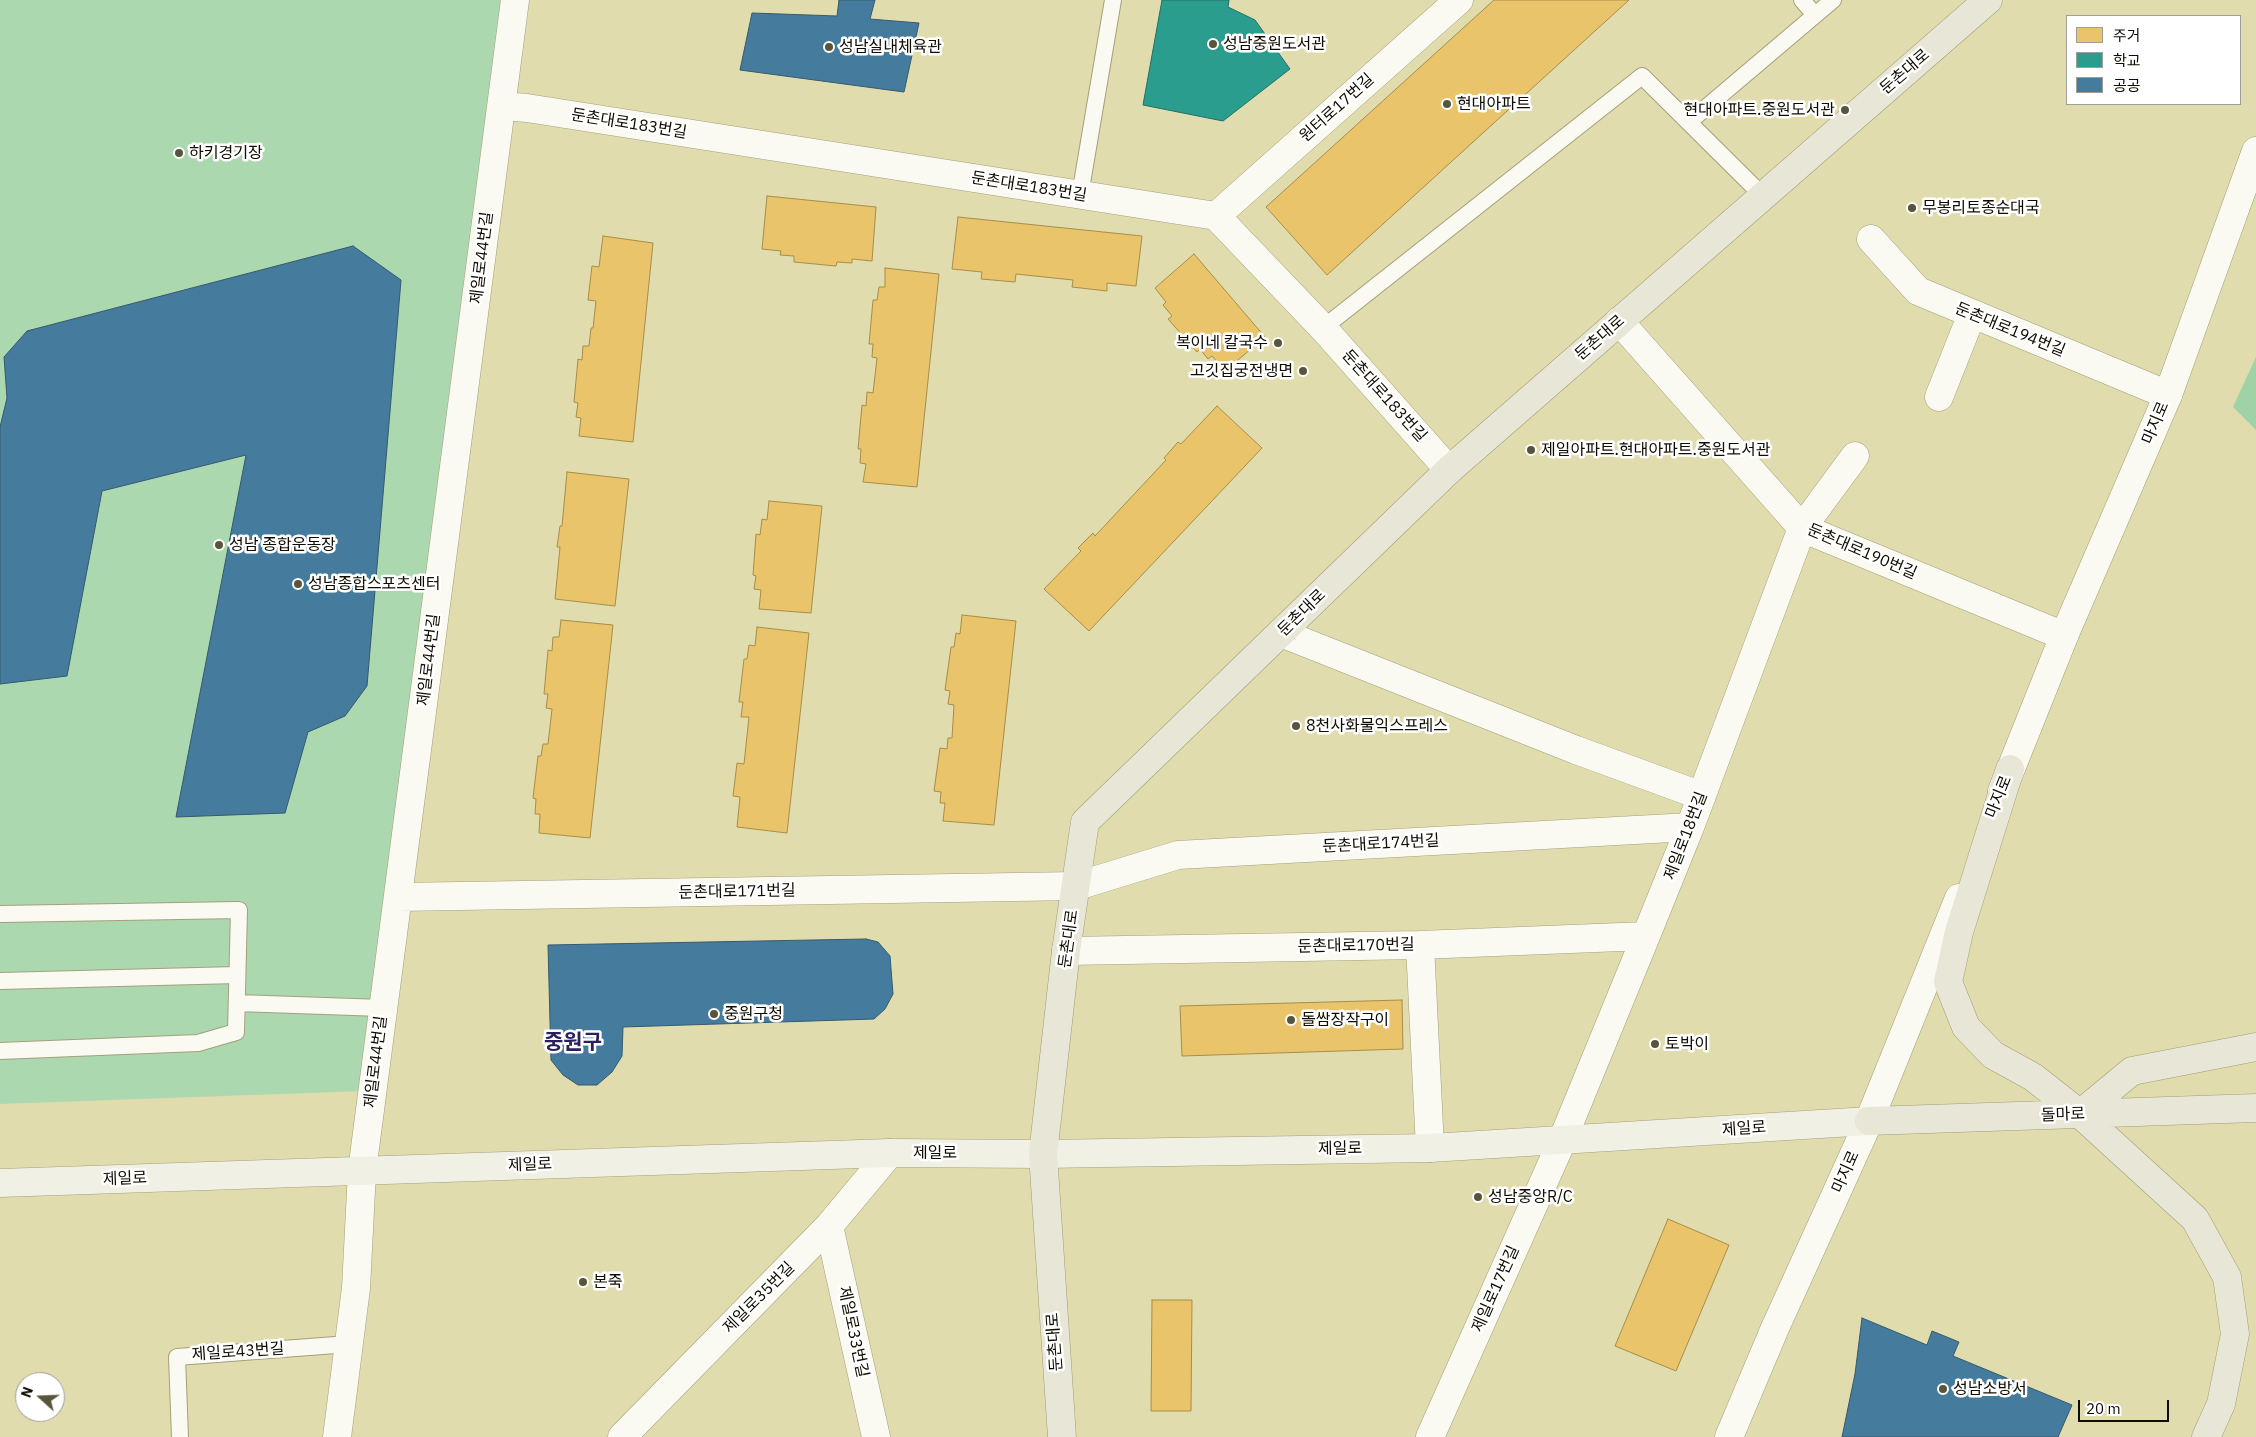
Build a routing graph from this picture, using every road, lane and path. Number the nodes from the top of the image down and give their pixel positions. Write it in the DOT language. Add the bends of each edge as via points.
graph roads {
  1 [pos="515,0"];
  2 [pos="1113,0"];
  3 [pos="1459,0"];
  4 [pos="1802,0"];
  5 [pos="1833,0"];
  6 [pos="1988,0"];
  7 [pos="1815,15"];
  8 [pos="502,106"];
  9 [pos="1689,122"];
  10 [pos="2256,152"];
  11 [pos="1080,195"];
  12 [pos="1763,196"];
  13 [pos="1216,216"];
  14 [pos="1871,239"];
  15 [pos="1972,314"];
  16 [pos="1619,322"];
  17 [pos="1323,328"];
  18 [pos="2168,395"];
  19 [pos="1939,397"];
  20 [pos="1854,456"];
  21 [pos="1449,470"];
  22 [pos="1802,528"];
  23 [pos="1281,633"];
  24 [pos="2064,636"];
  25 [pos="2010,769"];
  26 [pos="1702,796"];
  27 [pos="1690,827"];
  28 [pos="1077,886"];
  29 [pos="398,897"];
  30 [pos="0,914"];
  31 [pos="1646,936"];
  32 [pos="1420,945"];
  33 [pos="1066,951"];
  34 [pos="237,975"];
  35 [pos="0,981"];
  36 [pos="237,1003"];
  37 [pos="383,1008"];
  38 [pos="2256,1047"];
  39 [pos="0,1051"];
  40 [pos="2256,1108"];
  41 [pos="2080,1114"];
  42 [pos="1869,1121"];
  43 [pos="1562,1141"];
  44 [pos="1430,1148"];
  45 [pos="890,1153"];
  46 [pos="1043,1154"];
  47 [pos="362,1171"];
  48 [pos="0,1184"];
  49 [pos="829,1226"];
  50 [pos="350,1344"];
  51 [pos="180,1437"];
  52 [pos="337,1437"];
  53 [pos="622,1437"];
  54 [pos="876,1437"];
  55 [pos="1062,1437"];
  56 [pos="1430,1437"];
  57 [pos="1729,1437"];
  58 [pos="2206,1437"];
  1 -- 8 [label="street, 제일로44번길"];
  2 -- 11 [label="lane"];
  3 -- 13 [label="street, 원터로17번길"];
  4 -- 7 [label="lane"];
  5 -- 7 [label="lane"];
  6 -- 12 [label="main road, 둔촌대로"];
  7 -- 9 [label="lane"];
  8 -- 11 [label="street, 둔촌대로183번길"];
  8 -- 29 [label="street, 제일로44번길"];
  9 -- 12 [label="lane"];
  9 -- 17 [label="lane" via="1642,76"];
  10 -- 18 [label="street, 마지로"];
  11 -- 13 [label="street, 둔촌대로183번길"];
  12 -- 16 [label="main road, 둔촌대로"];
  13 -- 17 [label="street, 둔촌대로183번길"];
  14 -- 15 [label="street, 둔촌대로194번길" via="1918,291"];
  15 -- 18 [label="street, 둔촌대로194번길"];
  15 -- 19 [label="street"];
  16 -- 21 [label="main road, 둔촌대로"];
  16 -- 22 [label="street, 둔촌대로190번길"];
  17 -- 21 [label="street, 둔촌대로183번길"];
  18 -- 24 [label="street, 마지로"];
  20 -- 22 [label="street, 제일로18번길"];
  21 -- 23 [label="main road, 둔촌대로"];
  22 -- 24 [label="street, 둔촌대로190번길"];
  22 -- 26 [label="street, 제일로18번길"];
  23 -- 26 [label="street" via="1576,750"];
  23 -- 28 [label="main road, 둔촌대로" via="1085,822"];
  24 -- 25 [label="street, 마지로"];
  25 -- 41 [label="main road" via="1959,932 1948,982 1966,1027 1993,1054 2033,1077"];
  25 -- 42 [label="street, 마지로"];
  26 -- 27 [label="street, 제일로18번길"];
  27 -- 28 [label="street, 둔촌대로174번길" via="1178,855"];
  27 -- 31 [label="street, 제일로18번길"];
  28 -- 29 [label="street, 둔촌대로171번길"];
  28 -- 33 [label="main road, 둔촌대로"];
  29 -- 37 [label="street, 제일로44번길"];
  30 -- 34 [label="lane" via="239,910"];
  31 -- 32 [label="street, 둔촌대로170번길"];
  31 -- 43 [label="street, 제일로18번길"];
  32 -- 33 [label="street, 둔촌대로170번길"];
  32 -- 44 [label="street"];
  33 -- 46 [label="main road, 둔촌대로"];
  34 -- 35 [label="lane"];
  34 -- 36 [label="lane"];
  36 -- 37 [label="lane"];
  36 -- 39 [label="lane" via="236,1032 198,1043"];
  37 -- 47 [label="street, 제일로44번길"];
  38 -- 41 [label="main road" via="2132,1071"];
  40 -- 41 [label="main road, 돌마로"];
  41 -- 42 [label="main road, 돌마로"];
  41 -- 58 [label="main road" via="2195,1219 2227,1277 2236,1334 2221,1404"];
  42 -- 43 [label="main road, 제일로"];
  42 -- 57 [label="street, 마지로"];
  43 -- 44 [label="main road, 제일로"];
  43 -- 56 [label="street, 제일로17번길"];
  44 -- 46 [label="main road, 제일로"];
  45 -- 46 [label="main road, 제일로"];
  45 -- 47 [label="main road, 제일로"];
  45 -- 49 [label="street, 제일로35번길"];
  46 -- 55 [label="main road, 둔촌대로"];
  47 -- 48 [label="main road, 제일로"];
  47 -- 50 [label="street"];
  49 -- 53 [label="street, 제일로35번길"];
  49 -- 54 [label="street, 제일로33번길"];
  50 -- 51 [label="lane, 제일로43번길" via="177,1357"];
  50 -- 52 [label="street"];
}
